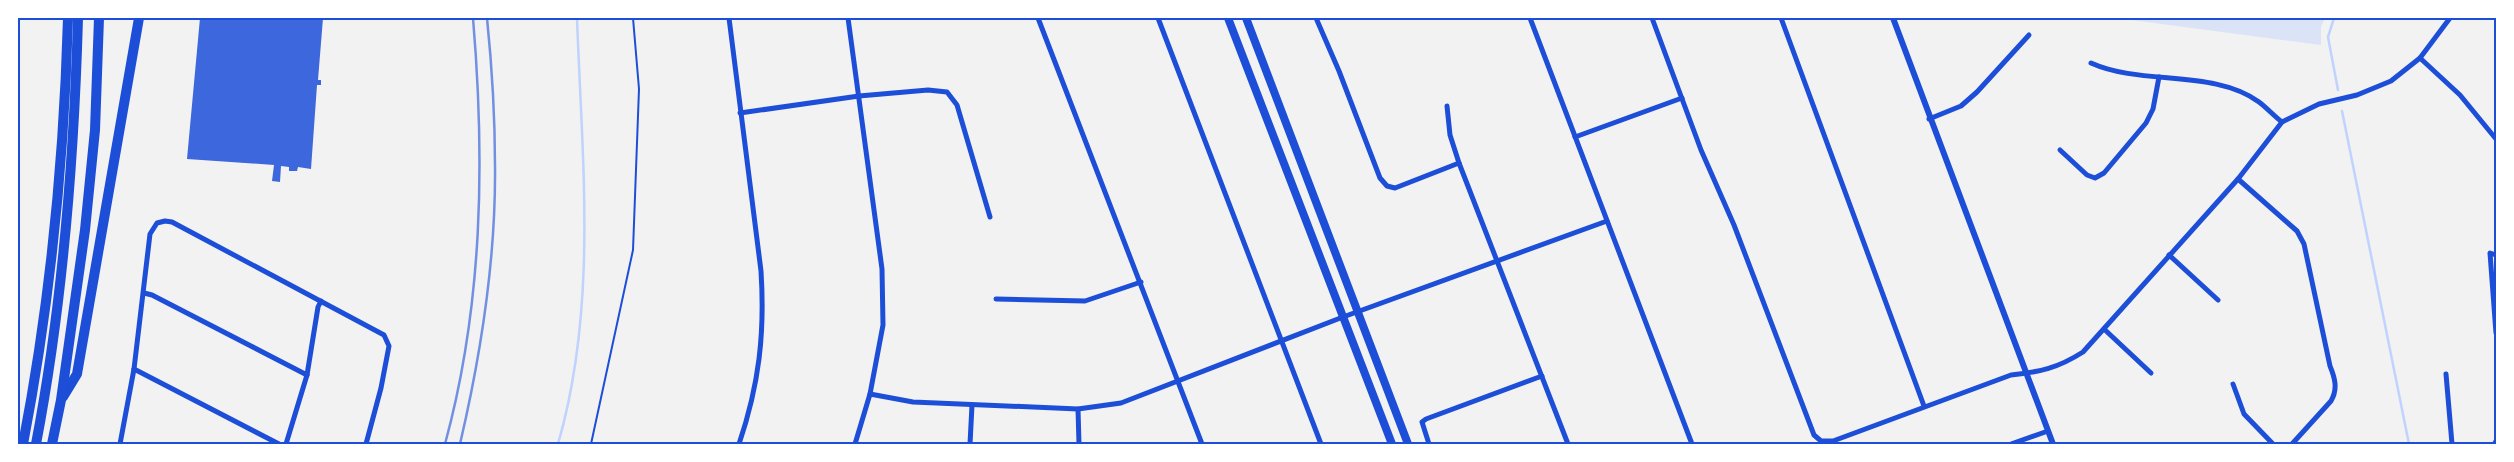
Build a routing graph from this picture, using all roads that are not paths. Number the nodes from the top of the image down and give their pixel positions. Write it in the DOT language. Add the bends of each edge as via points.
graph roads {
  1 [pos="68,18"];
  2 [pos="78,18"];
  3 [pos="99,18"];
  4 [pos="139,18"];
  5 [pos="729,18"];
  6 [pos="848,18"];
  7 [pos="1038,18"];
  8 [pos="1158,18"];
  9 [pos="1228,18"];
  10 [pos="1246,18"];
  11 [pos="1316,18"];
  12 [pos="1530,18"];
  13 [pos="1652,18"];
  14 [pos="1781,18"];
  15 [pos="1892,18"];
  16 [pos="2450,18"];
  17 [pos="2029,35"];
  18 [pos="2420,58"];
  19 [pos="2091,63"];
  20 [pos="2159,77"];
  21 [pos="859,96"];
  22 [pos="1682,98"];
  23 [pos="1447,106"];
  24 [pos="740,113"];
  25 [pos="1929,119"];
  26 [pos="2282,122"];
  27 [pos="1575,137"];
  28 [pos="2496,139"];
  29 [pos="2060,150"];
  30 [pos="1459,163"];
  31 [pos="2238,179"];
  32 [pos="990,217"];
  33 [pos="1607,221"];
  34 [pos="2169,255"];
  35 [pos="2496,255"];
  36 [pos="1497,262"];
  37 [pos="1141,282"];
  38 [pos="144,293"];
  39 [pos="996,299"];
  40 [pos="2218,300"];
  41 [pos="321,301"];
  42 [pos="1358,312"];
  43 [pos="1343,317"];
  44 [pos="2104,330"];
  45 [pos="2496,333"];
  46 [pos="1282,341"];
  47 [pos="134,369"];
  48 [pos="2026,373"];
  49 [pos="2151,373"];
  50 [pos="2446,374"];
  51 [pos="307,375"];
  52 [pos="1542,376"];
  53 [pos="1178,380"];
  54 [pos="2233,384"];
  55 [pos="870,394"];
  56 [pos="61,400"];
  57 [pos="972,405"];
  58 [pos="1924,406"];
  59 [pos="1078,409"];
  60 [pos="2048,431"];
  61 [pos="23,444"];
  62 [pos="36,444"];
  63 [pos="52,444"];
  64 [pos="120,444"];
  65 [pos="279,444"];
  66 [pos="286,444"];
  67 [pos="366,444"];
  68 [pos="740,444"];
  69 [pos="855,444"];
  70 [pos="970,444"];
  71 [pos="1079,444"];
  72 [pos="1202,444"];
  73 [pos="1321,444"];
  74 [pos="1392,444"];
  75 [pos="1408,444"];
  76 [pos="1429,444"];
  77 [pos="1568,444"];
  78 [pos="1692,444"];
  79 [pos="2011,444"];
  80 [pos="2053,444"];
  81 [pos="2274,444"];
  82 [pos="2292,444"];
  83 [pos="2452,444"];
  1 -- 61 [label="highway" via="60,172 50,268 38,364"];
  2 -- 62 [label="highway" via="67,230 56,328"];
  3 -- 56 [label="highway" via="95,130 85,230"];
  4 -- 56 [label="highway" via="77,374"];
  5 -- 24 [label="street"];
  6 -- 21 [label="street"];
  7 -- 37 [label="street"];
  8 -- 46 [label="street"];
  9 -- 43 [label="main road"];
  10 -- 42 [label="main road"];
  11 -- 30 [label="street" via="1380,178 1387,186 1395,188"];
  12 -- 27 [label="street"];
  13 -- 22 [label="street"];
  14 -- 58 [label="street"];
  15 -- 25 [label="street"];
  16 -- 18 [label="street"];
  17 -- 25 [label="street" via="1961,106"];
  18 -- 26 [label="street" via="2375,89 2319,104"];
  18 -- 28 [label="street" via="2460,95"];
  19 -- 20 [label="street" via="2108,70"];
  20 -- 26 [label="street" via="2221,85 2258,101"];
  20 -- 29 [label="street" via="2153,109 2146,123 2104,173 2095,178 2087,175"];
  21 -- 24 [label="street"];
  21 -- 32 [label="street" via="928,90 947,92 957,105"];
  21 -- 55 [label="street" via="882,269 884,325"];
  22 -- 27 [label="street"];
  22 -- 58 [label="street" via="1814,435 1822,441 1833,441"];
  23 -- 30 [label="street" via="1450,135"];
  24 -- 68 [label="street" via="764,310 757,382"];
  25 -- 48 [label="street"];
  26 -- 31 [label="street"];
  27 -- 33 [label="street"];
  30 -- 36 [label="street"];
  31 -- 34 [label="street"];
  31 -- 82 [label="street" via="2297,231 2304,244 2335,379 2336,393 2331,401"];
  33 -- 36 [label="street"];
  33 -- 78 [label="street"];
  34 -- 40 [label="street"];
  34 -- 44 [label="street"];
  35 -- 45 [label="street" via="2490,253"];
  36 -- 42 [label="street"];
  36 -- 52 [label="street"];
  37 -- 39 [label="street" via="1085,300"];
  37 -- 53 [label="street"];
  38 -- 41 [label="street" via="150,234 157,223 172,222"];
  38 -- 47 [label="street"];
  38 -- 51 [label="street" via="152,294"];
  41 -- 51 [label="street"];
  41 -- 67 [label="street" via="384,335 389,346"];
  42 -- 43 [label="street"];
  42 -- 75 [label="main road"];
  43 -- 46 [label="street"];
  43 -- 74 [label="main road"];
  44 -- 48 [label="street" via="2068,362 2040,372"];
  44 -- 49 [label="street"];
  46 -- 53 [label="street"];
  46 -- 73 [label="street"];
  47 -- 64 [label="street"];
  47 -- 65 [label="street"];
  48 -- 58 [label="street" via="2011,375"];
  48 -- 60 [label="street"];
  50 -- 83 [label="street"];
  51 -- 66 [label="street"];
  52 -- 76 [label="street" via="1422,422"];
  52 -- 77 [label="street"];
  53 -- 59 [label="street" via="1121,403"];
  53 -- 72 [label="street"];
  54 -- 81 [label="street" via="2244,414"];
  55 -- 57 [label="street" via="913,402"];
  55 -- 69 [label="street"];
  56 -- 63 [label="highway"];
  57 -- 59 [label="street"];
  57 -- 70 [label="street"];
  59 -- 71 [label="street"];
  60 -- 79 [label="street"];
  60 -- 80 [label="street"];
}
